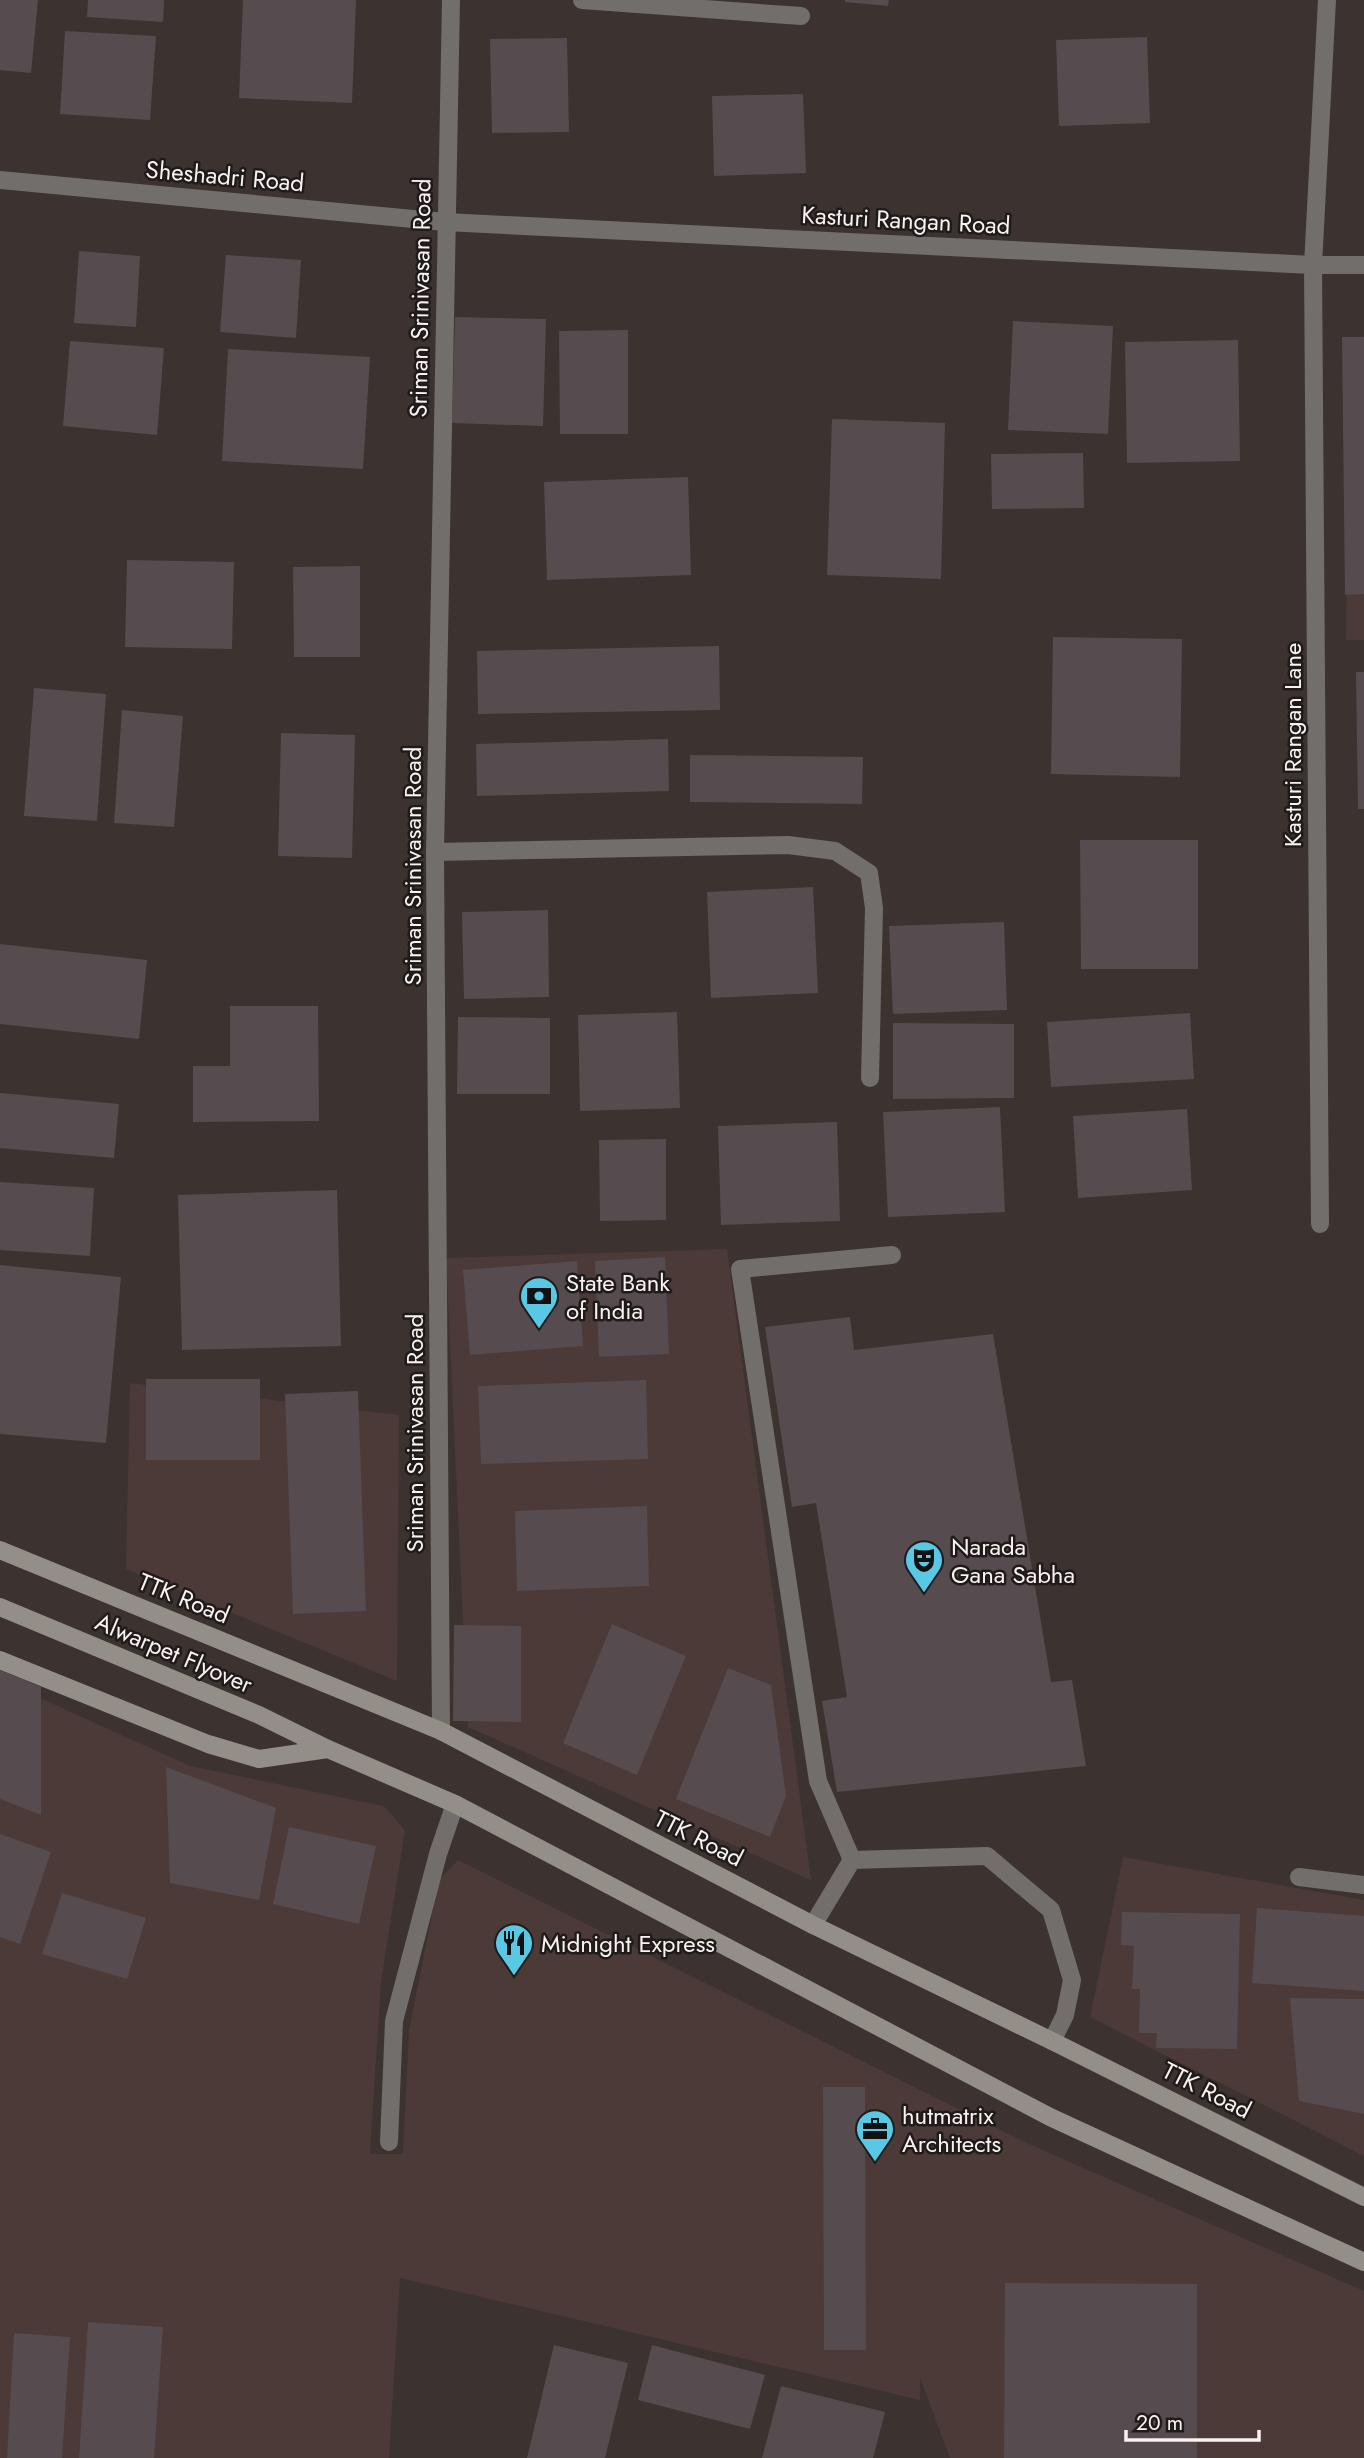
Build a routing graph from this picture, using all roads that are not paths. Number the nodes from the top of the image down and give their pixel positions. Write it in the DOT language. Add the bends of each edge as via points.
graph roads {
  1 [pos="451,0"];
  2 [pos="582,0"];
  3 [pos="1327,0"];
  4 [pos="801,16"];
  5 [pos="0,180"];
  6 [pos="445,222"];
  7 [pos="1313,265"];
  8 [pos="1364,265"];
  9 [pos="435,852"];
  10 [pos="870,1078"];
  11 [pos="1320,1224"];
  12 [pos="892,1255"];
  13 [pos="0,1550"];
  14 [pos="0,1607"];
  15 [pos="0,1660"];
  16 [pos="441,1731"];
  17 [pos="328,1749"];
  18 [pos="455,1804"];
  19 [pos="852,1860"];
  20 [pos="1299,1877"];
  21 [pos="1364,1885"];
  22 [pos="813,1925"];
  23 [pos="1052,2040"];
  24 [pos="389,2142"];
  25 [pos="1364,2197"];
  26 [pos="1364,2262"];
  1 -- 6 [label="street, Sriman Srinivasan Road"];
  2 -- 4 [label="street"];
  3 -- 7 [label="street, Kasturi Rangan Lane"];
  5 -- 6 [label="street, Sheshadri Road"];
  6 -- 7 [label="street, Kasturi Rangan Road"];
  6 -- 9 [label="street, Sriman Srinivasan Road"];
  7 -- 8 [label="street, Kasturi Rangan Road"];
  7 -- 11 [label="street, Kasturi Rangan Lane"];
  9 -- 10 [label="street" via="788,845 835,850 869,873 871,885"];
  9 -- 16 [label="street, Sriman Srinivasan Road"];
  12 -- 19 [label="street" via="740,1269 818,1781"];
  13 -- 16 [label="main road, TTK Road"];
  14 -- 17 [label="main road, Alwarpet Flyover" via="259,1715"];
  15 -- 17 [label="main road" via="208,1744 259,1759"];
  16 -- 22 [label="main road, TTK Road"];
  17 -- 18 [label="main road"];
  18 -- 24 [label="street" via="394,2021"];
  18 -- 26 [label="main road" via="1050,2117"];
  19 -- 22 [label="street"];
  19 -- 23 [label="street" via="987,1856 1051,1910 1072,1980 1065,2015"];
  20 -- 21 [label="street"];
  22 -- 23 [label="main road, TTK Road"];
  23 -- 25 [label="main road, TTK Road"];
}
